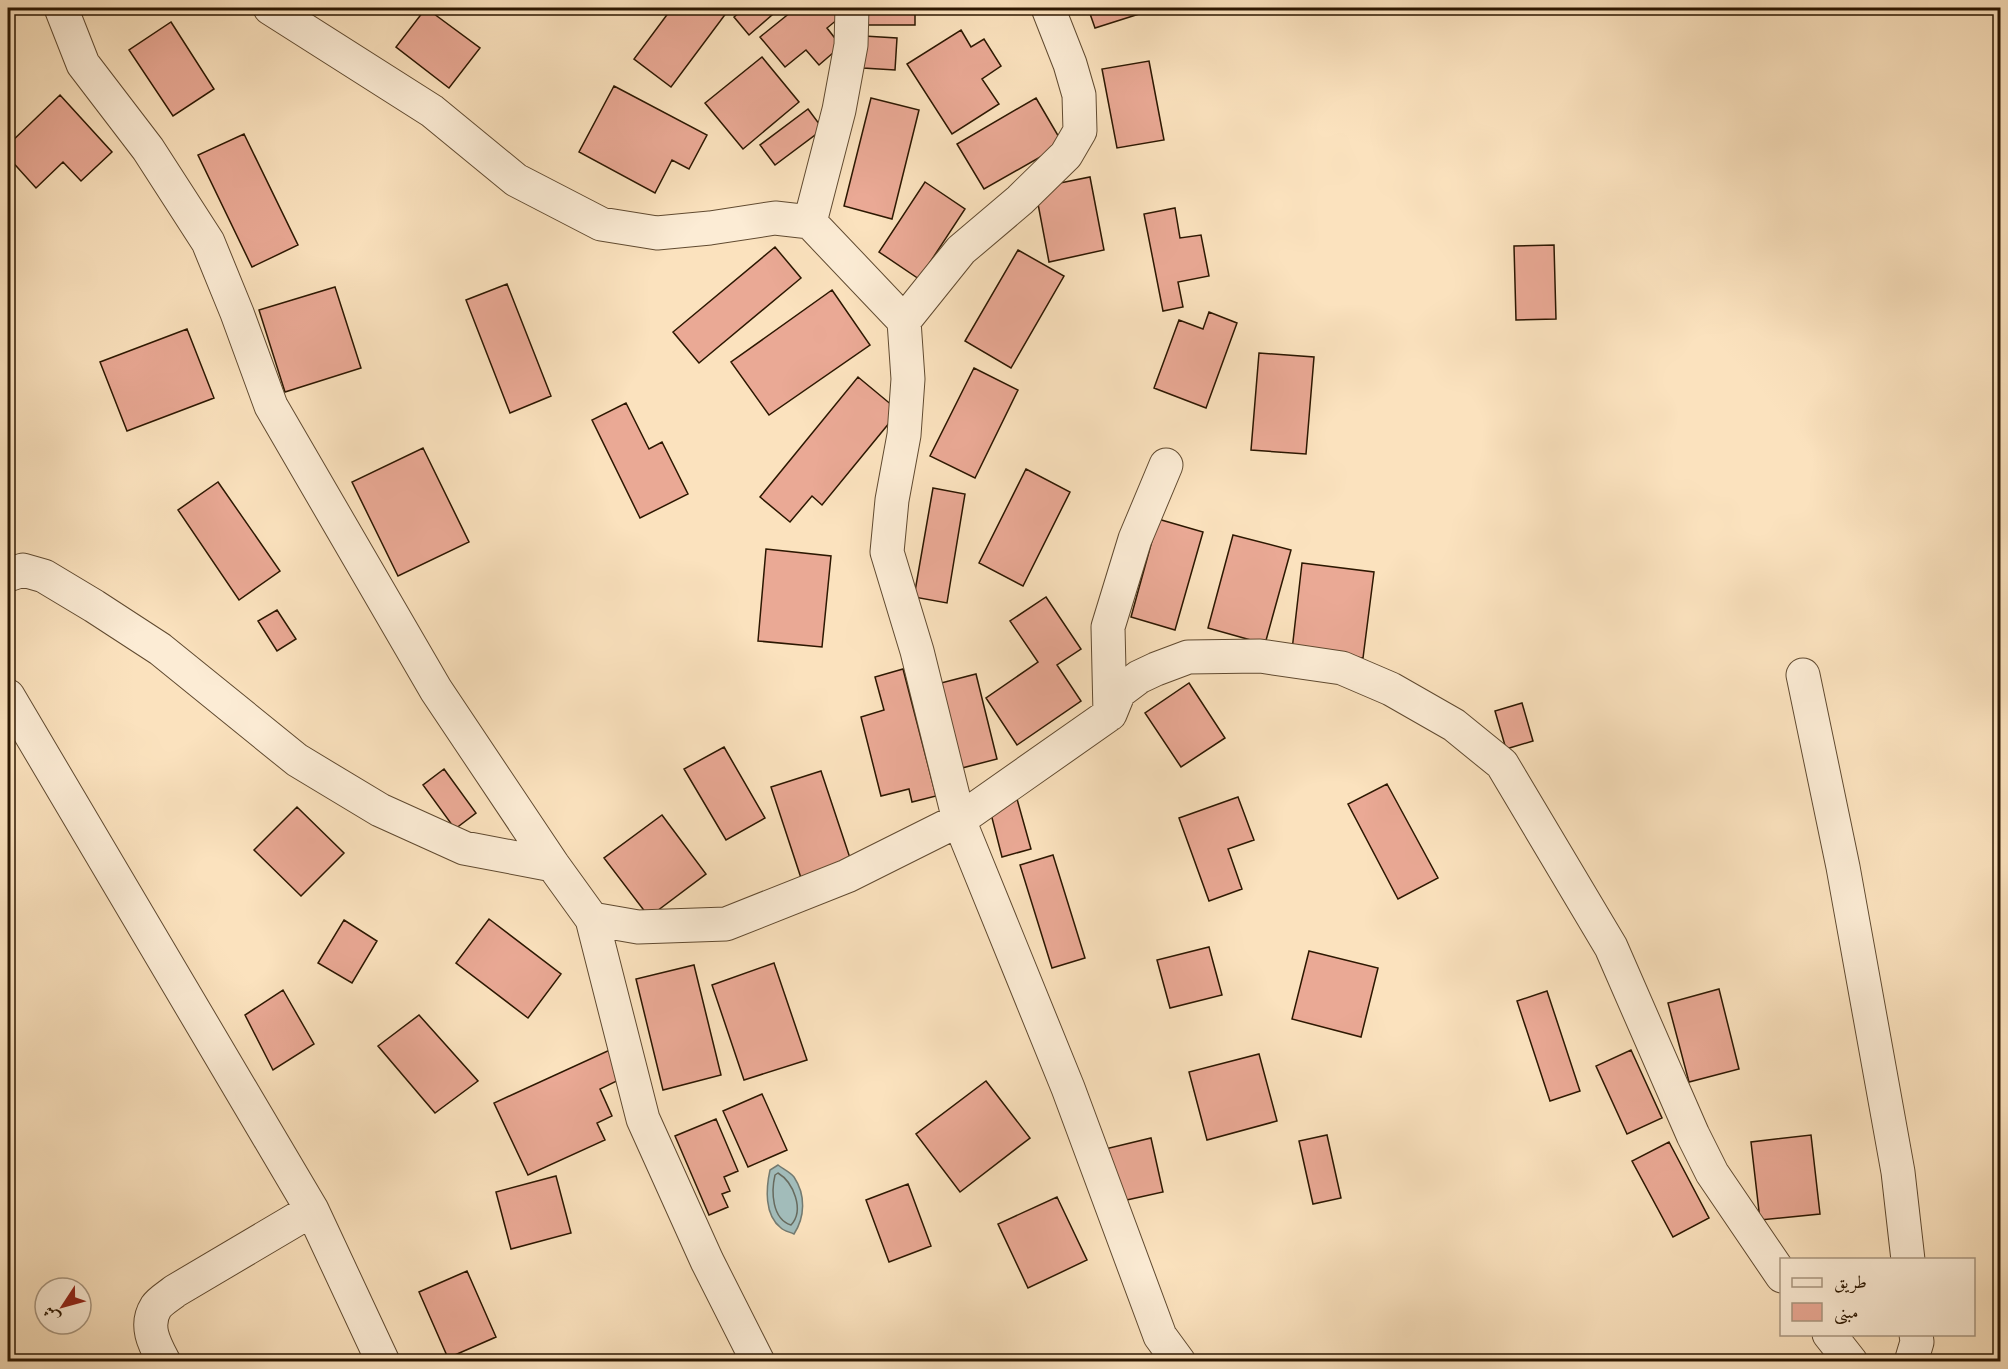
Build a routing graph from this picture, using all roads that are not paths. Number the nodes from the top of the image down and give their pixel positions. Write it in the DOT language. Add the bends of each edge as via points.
graph roads {
  1 [pos="61,8"];
  2 [pos="270,8"];
  3 [pos="852,8"];
  4 [pos="1048,8"];
  5 [pos="810,222"];
  6 [pos="904,321"];
  7 [pos="1166,465"];
  8 [pos="8,575"];
  9 [pos="1803,675"];
  10 [pos="8,696"];
  11 [pos="1110,714"];
  12 [pos="959,820"];
  13 [pos="553,865"];
  14 [pos="592,919"];
  15 [pos="312,1210"];
  16 [pos="1908,1258"];
  17 [pos="1780,1273"];
  18 [pos="1830,1336"];
  19 [pos="1916,1336"];
  20 [pos="164,1362"];
  21 [pos="383,1362"];
  22 [pos="758,1362"];
  23 [pos="1179,1362"];
  24 [pos="1851,1362"];
  25 [pos="1911,1362"];
  1 -- 13 [label="street" via="83,64 148,149 208,242 271,406 436,690"];
  2 -- 5 [label="street" via="432,111 516,180 601,224 657,233 775,218"];
  3 -- 5 [label="street" via="851,45 839,110"];
  4 -- 6 [label="street" via="1080,95 1080,131 1066,155 961,250"];
  5 -- 6 [label="street"];
  6 -- 12 [label="street" via="908,379 904,435 891,500 887,552 917,651"];
  7 -- 11 [label="street" via="1135,538 1108,627"];
  8 -- 13 [label="street" via="23,570 44,576 94,606 160,649 297,760 380,810 464,848"];
  9 -- 16 [label="street" via="1843,867 1898,1172"];
  10 -- 15 [label="street"];
  11 -- 12 [label="street"];
  11 -- 17 [label="street" via="1119,692 1156,669 1188,657 1260,656 1341,668 1391,688 1454,725 1502,764 1611,947 1712,1173"];
  12 -- 14 [label="street" via="847,876 726,924 638,927"];
  12 -- 23 [label="street" via="1068,1088 1160,1336"];
  13 -- 14 [label="street"];
  14 -- 22 [label="street" via="643,1119"];
  15 -- 20 [label="street" via="175,1291 157,1306 152,1339"];
  15 -- 21 [label="street"];
  18 -- 24 [label="street"];
  19 -- 25 [label="street"];
}
